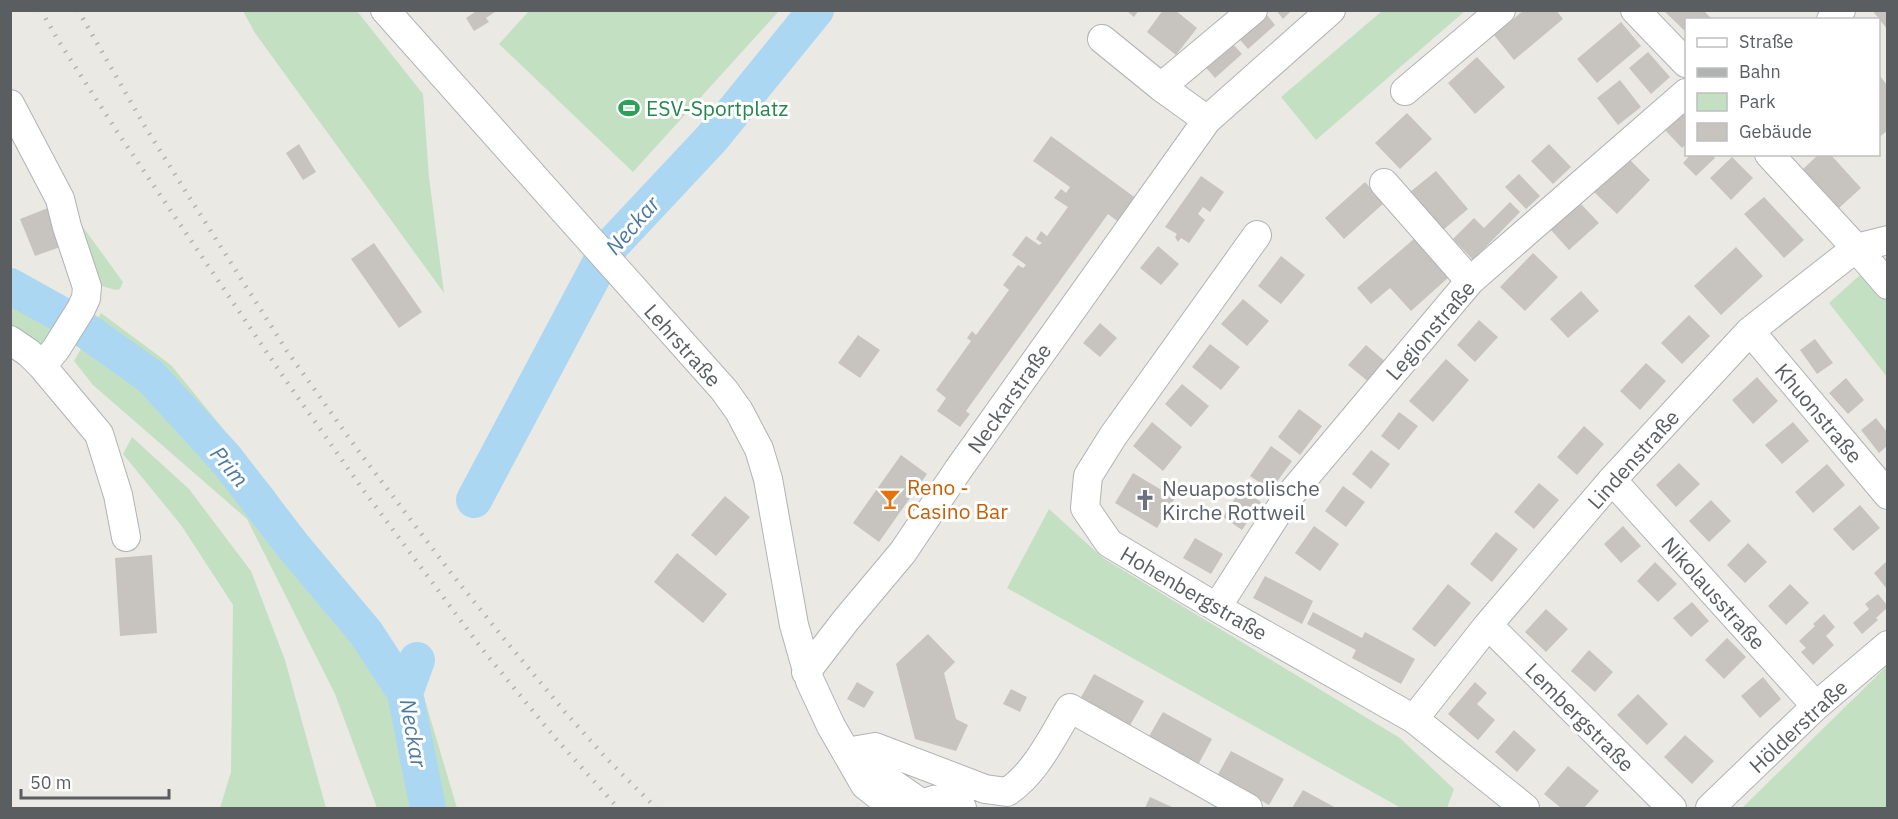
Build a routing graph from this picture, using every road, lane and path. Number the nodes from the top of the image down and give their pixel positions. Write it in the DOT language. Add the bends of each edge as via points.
graph roads {
  1 [pos="385,10"];
  2 [pos="1253,10"];
  3 [pos="1330,10"];
  4 [pos="1501,10"];
  5 [pos="1635,10"];
  6 [pos="1102,39"];
  7 [pos="1685,62"];
  8 [pos="1161,87"];
  9 [pos="1405,90"];
  10 [pos="1685,94"];
  11 [pos="10,104"];
  12 [pos="1207,120"];
  13 [pos="1771,156"];
  14 [pos="1384,183"];
  15 [pos="1257,235"];
  16 [pos="1887,240"];
  17 [pos="1856,248"];
  18 [pos="1470,281"];
  19 [pos="1887,285"];
  20 [pos="1750,332"];
  21 [pos="10,340"];
  22 [pos="49,358"];
  23 [pos="10,362"];
  24 [pos="1612,480"];
  25 [pos="1887,495"];
  26 [pos="126,537"];
  27 [pos="1217,607"];
  28 [pos="846,620"];
  29 [pos="794,625"];
  30 [pos="1488,625"];
  31 [pos="1887,645"];
  32 [pos="806,672"];
  33 [pos="1816,706"];
  34 [pos="1414,719"];
  35 [pos="846,752"];
  36 [pos="922,807"];
  37 [pos="894,808"];
  38 [pos="962,808"];
  39 [pos="1248,808"];
  40 [pos="1525,808"];
  41 [pos="1672,808"];
  42 [pos="1710,808"];
  1 -- 29 [label="street, Lehrstraße" via="739,411 759,449 768,479"];
  2 -- 8 [label="street"];
  3 -- 12 [label="street, Neckarstraße"];
  4 -- 9 [label="street"];
  5 -- 7 [label="street"];
  6 -- 8 [label="street"];
  8 -- 12 [label="street"];
  10 -- 18 [label="street, Legionstraße"];
  11 -- 22 [label="street" via="60,199 87,287 81,309"];
  12 -- 28 [label="street, Neckarstraße" via="903,552"];
  13 -- 17 [label="street"];
  14 -- 18 [label="street"];
  15 -- 27 [label="street, Hohenbergstraße" via="1113,436 1088,476 1084,508 1109,543"];
  16 -- 17 [label="street, Lindenstraße"];
  17 -- 19 [label="street"];
  17 -- 20 [label="street, Lindenstraße"];
  18 -- 27 [label="street, Legionstraße" via="1285,501"];
  20 -- 24 [label="street, Lindenstraße"];
  20 -- 25 [label="street, Khuonstraße"];
  21 -- 22 [label="street" via="29,353"];
  22 -- 23 [label="street"];
  22 -- 26 [label="street" via="99,434"];
  24 -- 30 [label="street, Lindenstraße"];
  24 -- 33 [label="street, Nikolausstraße"];
  27 -- 34 [label="street, Hohenbergstraße"];
  28 -- 29 [label="street"];
  28 -- 32 [label="street, Neckarstraße"];
  29 -- 32 [label="street, Lehrstraße"];
  30 -- 34 [label="street, Lindenstraße"];
  30 -- 41 [label="street, Lembergstraße"];
  31 -- 33 [label="street, Hölderstraße"];
  32 -- 35 [label="street, Lehrstraße"];
  33 -- 42 [label="street, Hölderstraße"];
  34 -- 40 [label="street, Hohenbergstraße"];
  35 -- 36 [label="street, Lehrstraße"];
  35 -- 37 [label="street, Lehrstraße" via="865,785"];
  35 -- 39 [label="street" via="875,747 985,789 1007,792 1033,768 1070,708"];
  36 -- 38 [label="street" via="942,799"];
}
